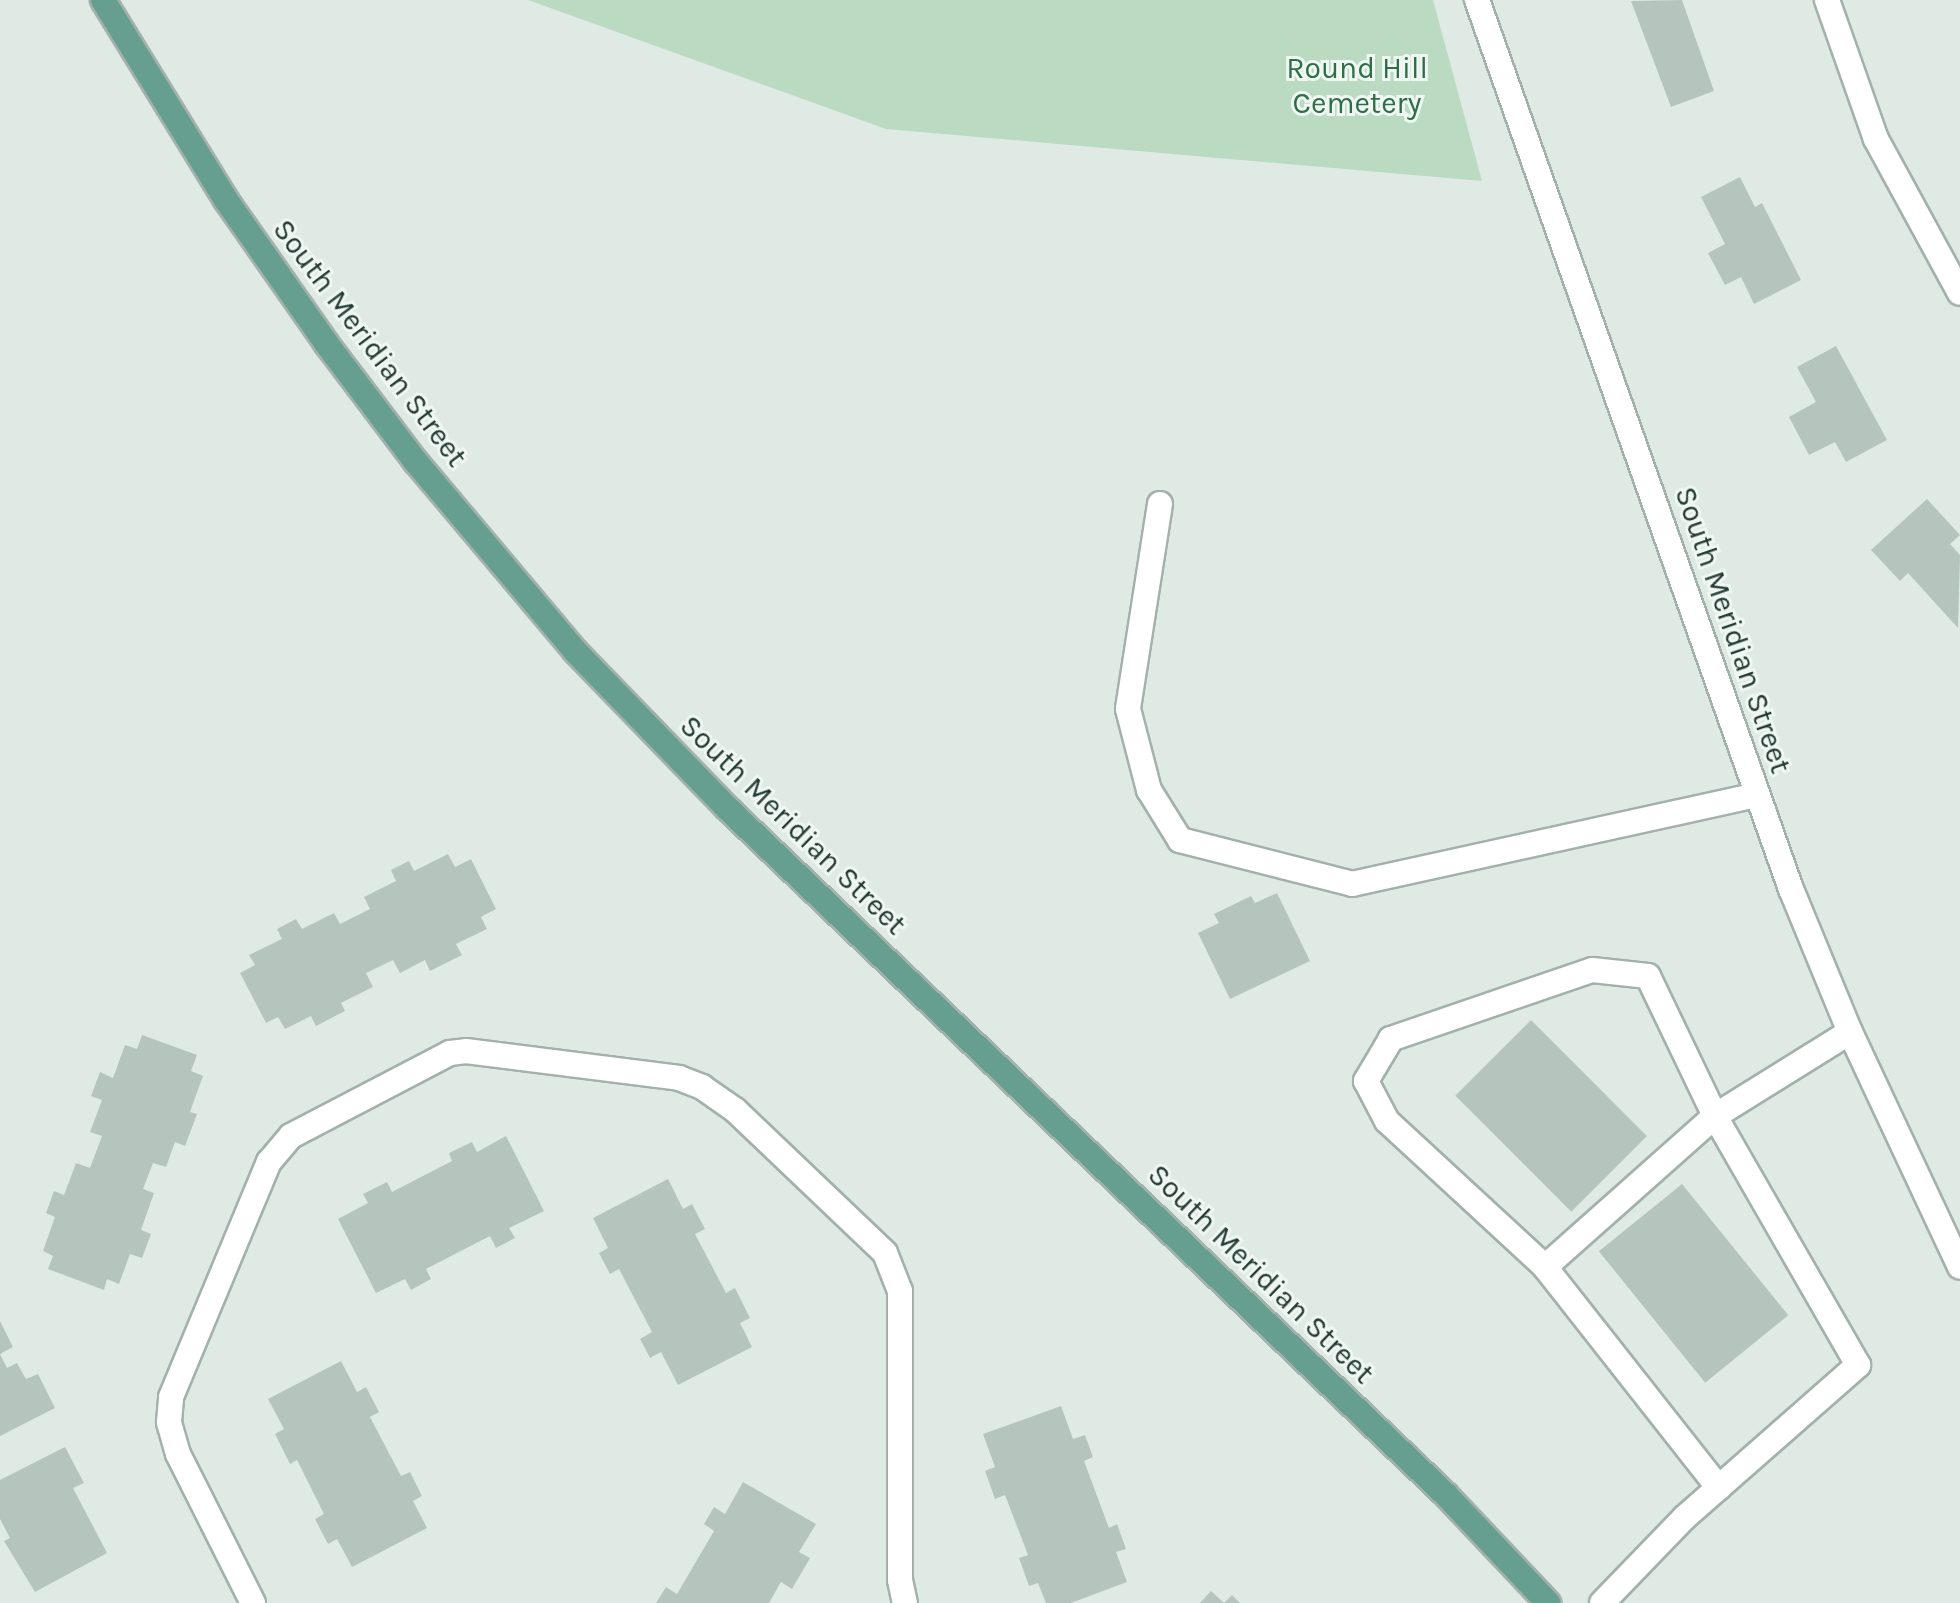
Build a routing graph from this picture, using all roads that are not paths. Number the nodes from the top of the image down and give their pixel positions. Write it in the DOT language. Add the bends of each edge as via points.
graph roads {
  1 [pos="103,0"];
  2 [pos="1477,0"];
  3 [pos="1827,0"];
  4 [pos="1960,293"];
  5 [pos="1160,504"];
  6 [pos="1757,795"];
  7 [pos="1850,1032"];
  8 [pos="1715,1116"];
  9 [pos="1545,1267"];
  10 [pos="1960,1267"];
  11 [pos="1719,1488"];
  12 [pos="253,1603"];
  13 [pos="905,1603"];
  14 [pos="1548,1603"];
  15 [pos="1602,1603"];
  1 -- 14 [label="main road, South Meridian Street" via="226,200 326,343 433,484 575,651 728,809 1446,1495"];
  2 -- 6 [label="street, South Meridian Street"];
  3 -- 4 [label="street" via="1876,139"];
  5 -- 6 [label="street" via="1128,709 1149,790 1180,840 1352,884"];
  6 -- 7 [label="street, South Meridian Street"];
  7 -- 8 [label="street"];
  7 -- 10 [label="street, South Meridian Street"];
  8 -- 9 [label="street"];
  8 -- 9 [label="street" via="1648,976 1592,970 1391,1039 1366,1081 1387,1121"];
  8 -- 11 [label="street" via="1858,1365"];
  9 -- 11 [label="street"];
  11 -- 15 [label="street"];
  12 -- 13 [label="street" via="178,1454 169,1422 171,1397 269,1162 291,1136 450,1053 466,1051 679,1078 717,1095 894,1267 900,1291 900,1580"];
}
